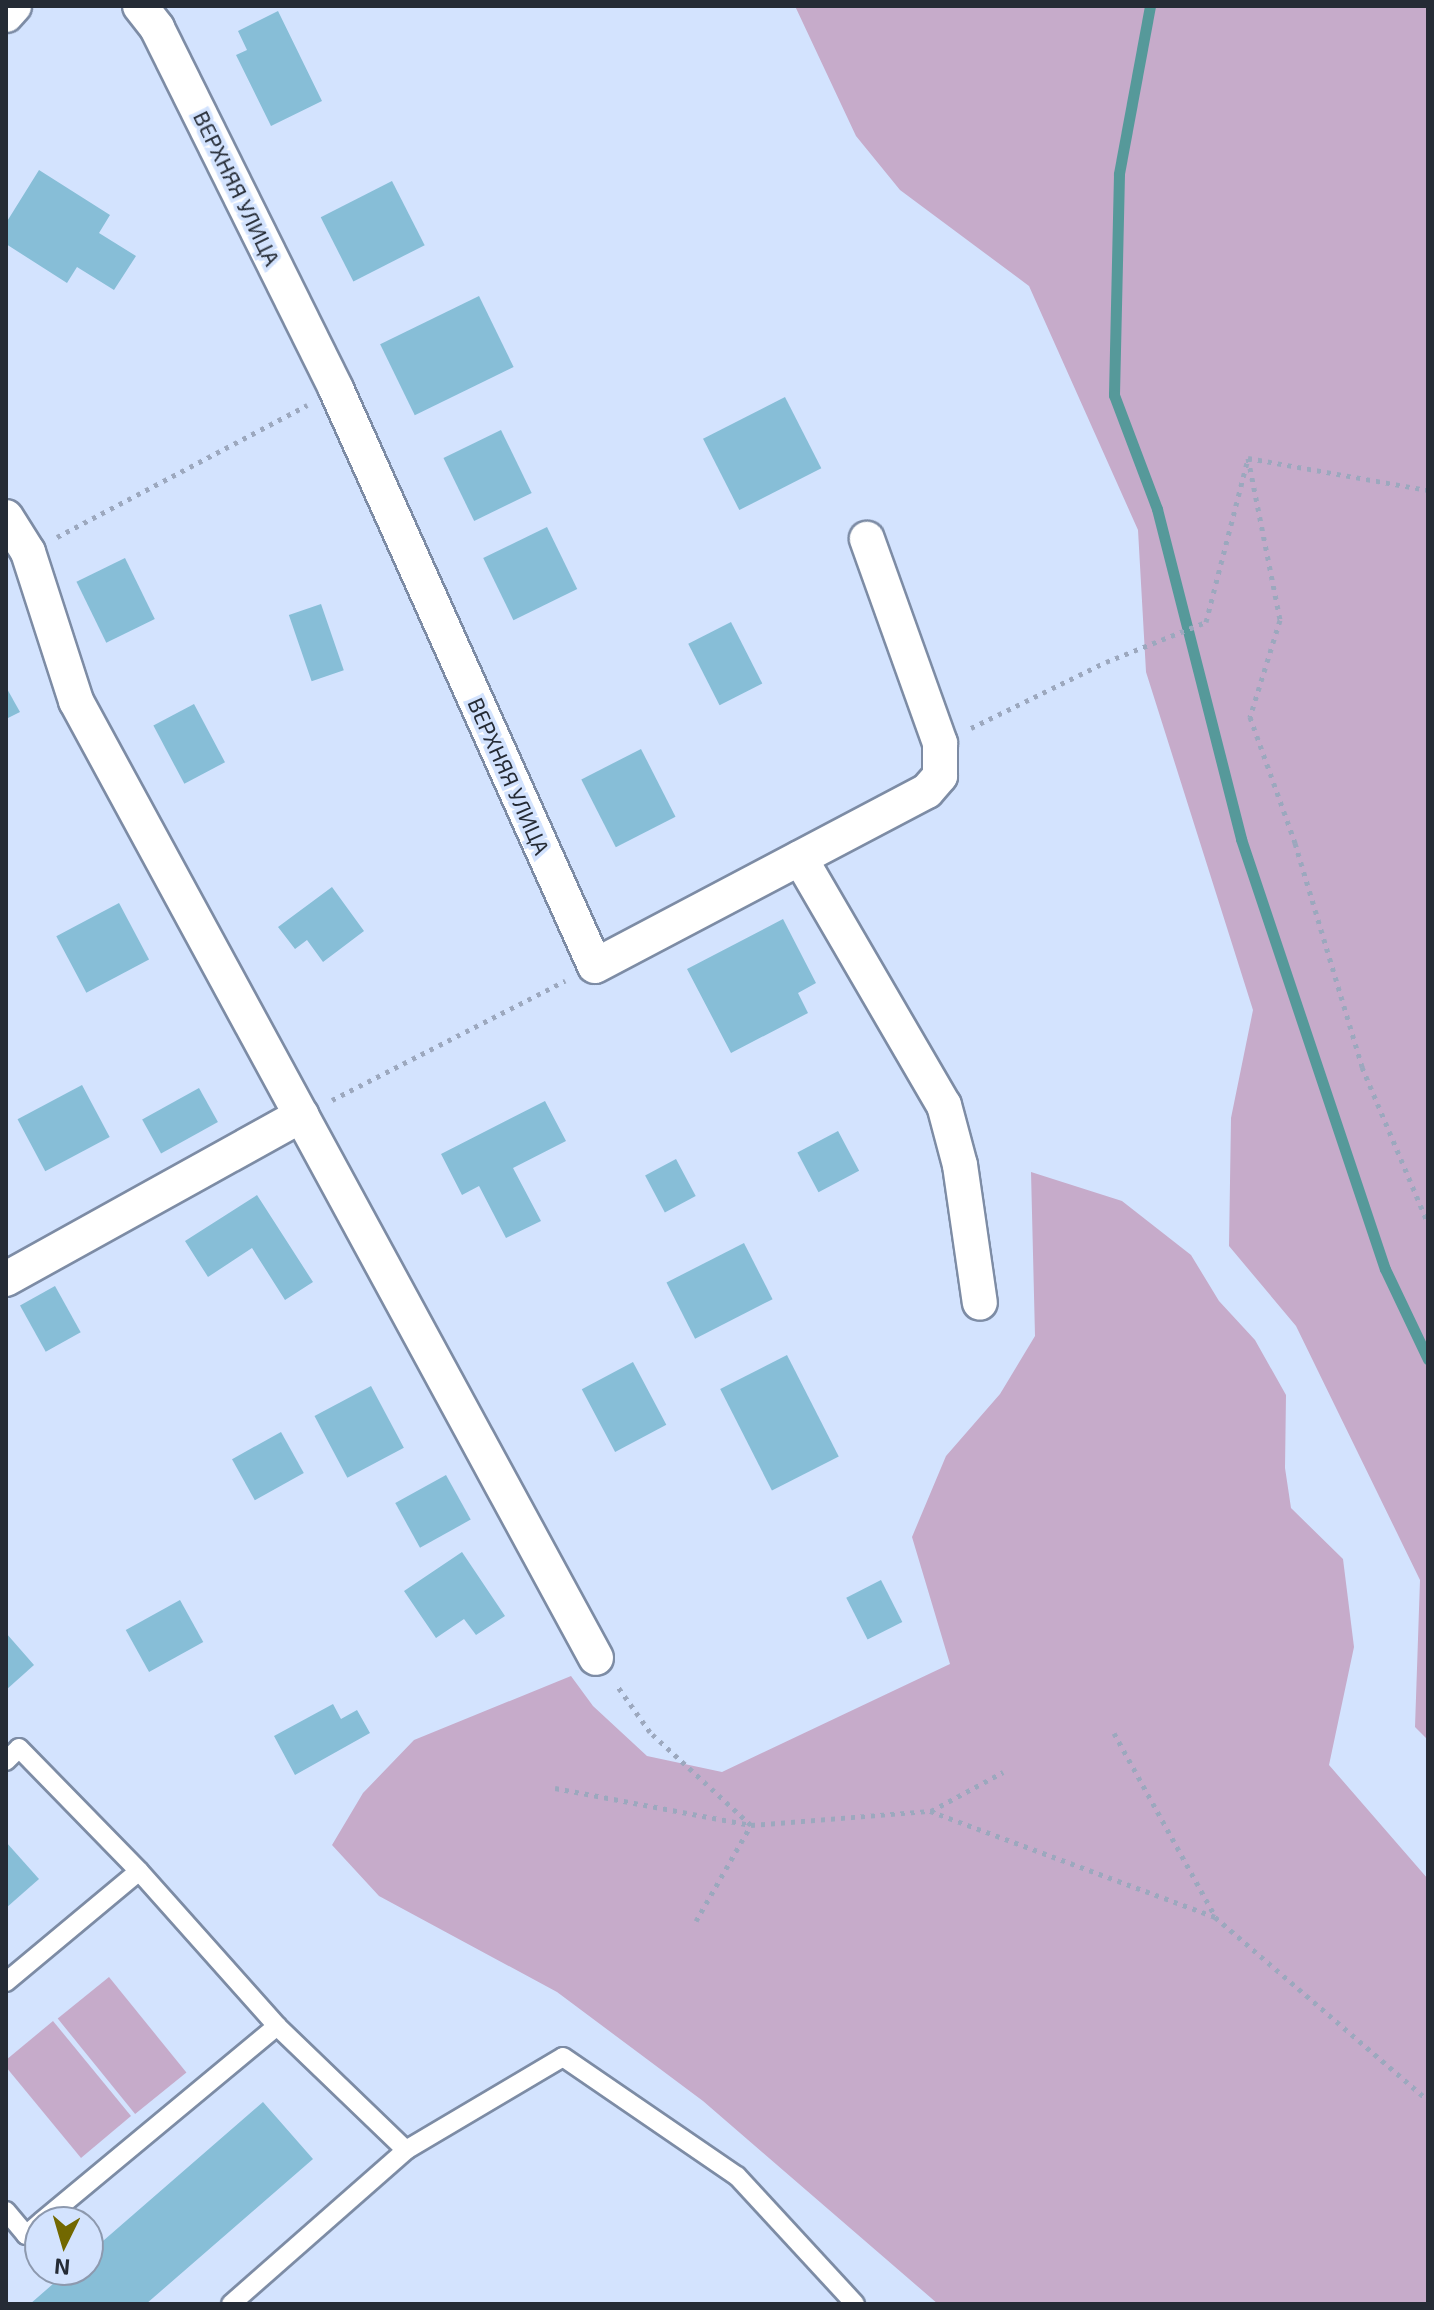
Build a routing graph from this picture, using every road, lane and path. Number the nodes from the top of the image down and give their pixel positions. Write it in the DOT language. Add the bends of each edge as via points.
graph roads {
  1 [pos="14,6"];
  2 [pos="140,6"];
  3 [pos="6,15"];
  4 [pos="336,389"];
  5 [pos="1248,458"];
  6 [pos="1428,490"];
  7 [pos="6,517"];
  8 [pos="867,539"];
  9 [pos="28,552"];
  10 [pos="940,743"];
  11 [pos="800,858"];
  12 [pos="595,966"];
  13 [pos="302,1115"];
  14 [pos="1428,1223"];
  15 [pos="6,1279"];
  16 [pos="980,1303"];
  17 [pos="596,1658"];
  18 [pos="1114,1733"];
  19 [pos="6,1761"];
  20 [pos="1003,1772"];
  21 [pos="555,1788"];
  22 [pos="930,1811"];
  23 [pos="751,1825"];
  24 [pos="139,1871"];
  25 [pos="1215,1917"];
  26 [pos="696,1921"];
  27 [pos="6,1982"];
  28 [pos="277,2026"];
  29 [pos="1428,2100"];
  30 [pos="406,2150"];
  31 [pos="59,2206"];
  32 [pos="6,2211"];
  33 [pos="24,2233"];
  34 [pos="231,2304"];
  35 [pos="855,2304"];
  1 -- 3 [label="street"];
  2 -- 4 [label="street, ВЕРХНЯЯ УЛИЦА" via="157,28"];
  4 -- 9 [label="path"];
  4 -- 12 [label="street, ВЕРХНЯЯ УЛИЦА"];
  5 -- 6 [label="path"];
  5 -- 10 [label="path" via="1206,622 1106,662"];
  5 -- 14 [label="path" via="1280,620 1250,717 1295,843 1362,1067"];
  7 -- 9 [label="street"];
  8 -- 10 [label="street"];
  9 -- 13 [label="street" via="76,701"];
  10 -- 11 [label="street" via="940,776 927,791"];
  11 -- 12 [label="street"];
  11 -- 16 [label="street" via="944,1105 960,1165"];
  12 -- 13 [label="path"];
  13 -- 15 [label="street"];
  13 -- 17 [label="street"];
  17 -- 23 [label="path" via="650,1732"];
  18 -- 25 [label="path"];
  19 -- 24 [label="lane" via="19,1748"];
  20 -- 22 [label="path"];
  21 -- 23 [label="path"];
  22 -- 23 [label="path"];
  22 -- 25 [label="path"];
  23 -- 26 [label="path"];
  24 -- 27 [label="lane"];
  24 -- 28 [label="lane"];
  25 -- 29 [label="path"];
  28 -- 30 [label="lane"];
  28 -- 31 [label="lane"];
  30 -- 34 [label="lane"];
  30 -- 35 [label="lane" via="563,2057 737,2176"];
  32 -- 33 [label="lane"];
}
